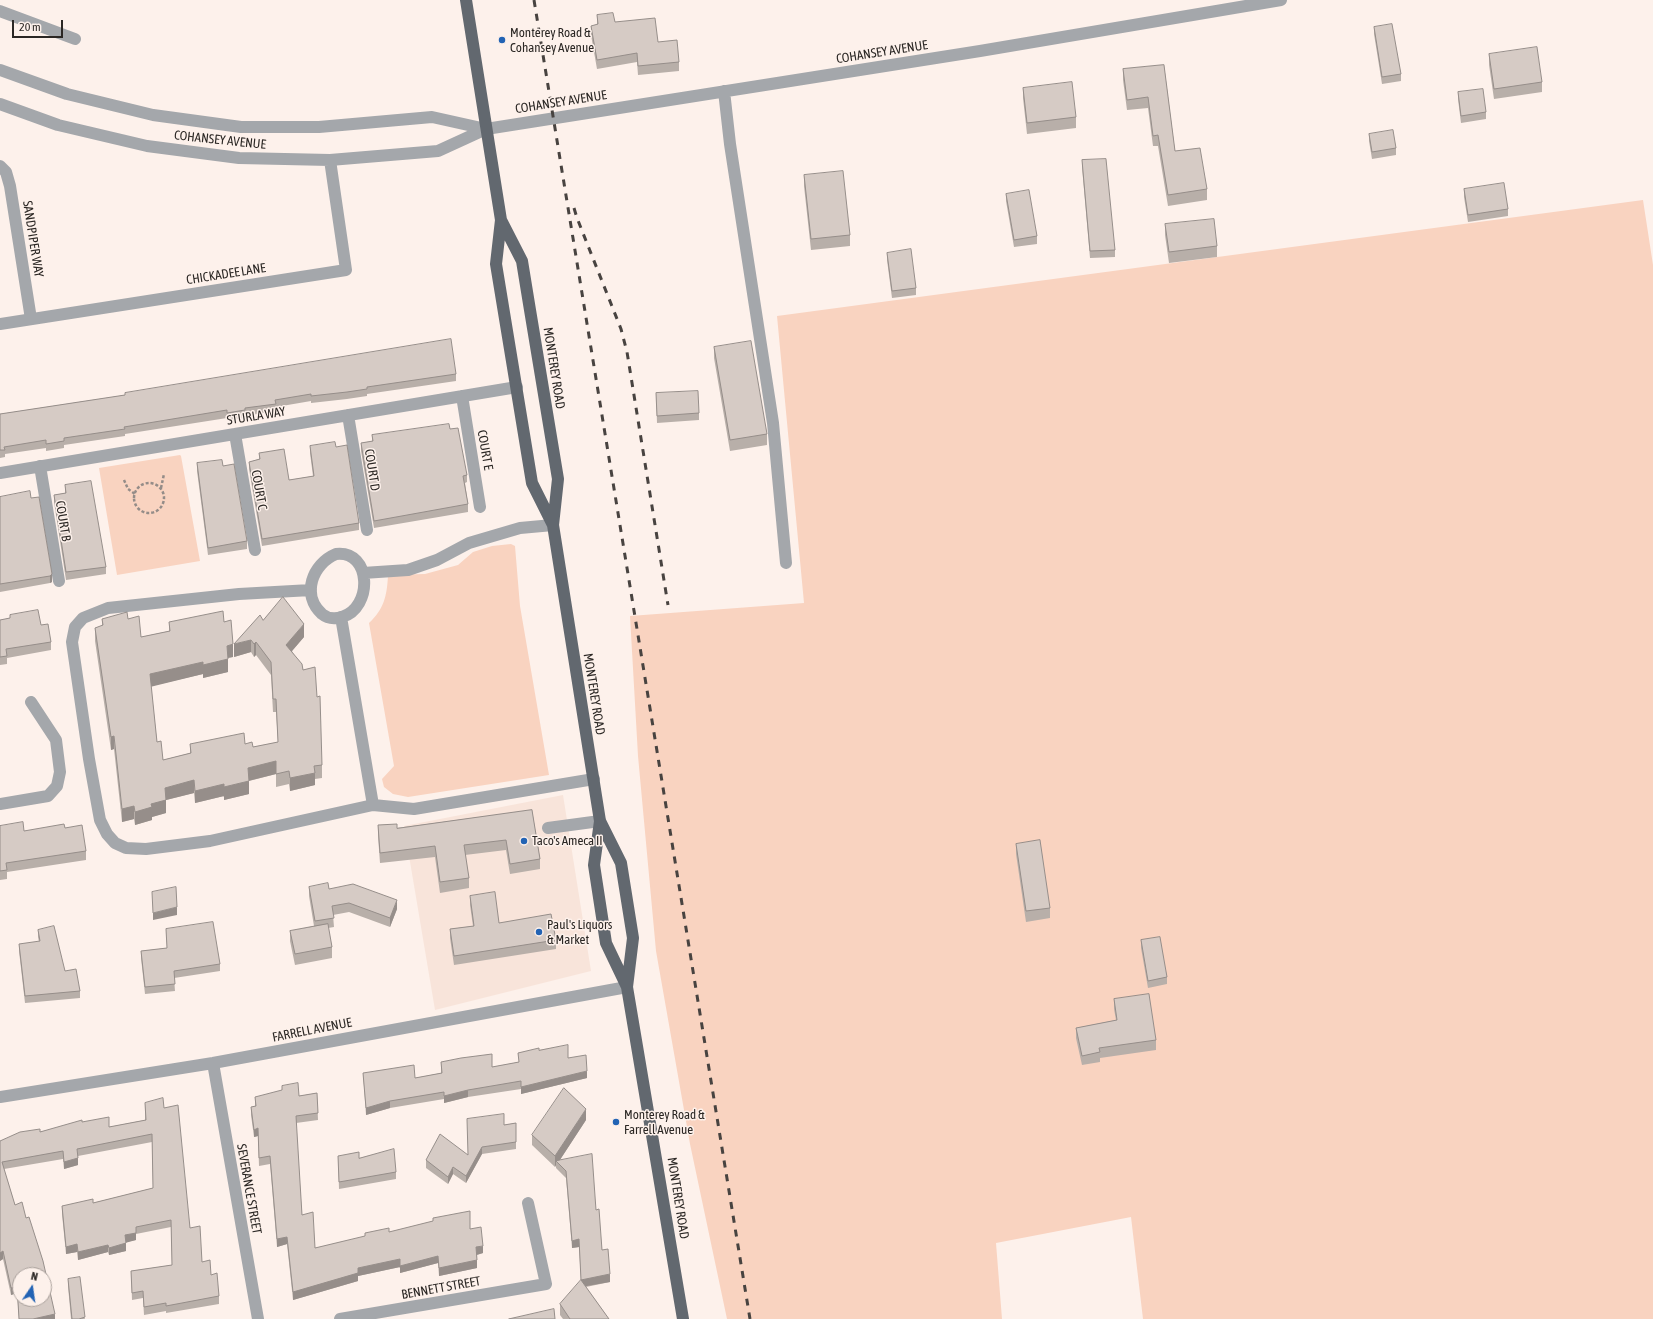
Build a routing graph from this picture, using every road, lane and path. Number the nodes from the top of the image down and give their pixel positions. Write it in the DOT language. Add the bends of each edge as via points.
graph roads {
  1 [pos="466,0"];
  2 [pos="1281,0"];
  3 [pos="0,11"];
  4 [pos="75,39"];
  5 [pos="0,70"];
  6 [pos="724,91"];
  7 [pos="0,104"];
  8 [pos="486,129"];
  9 [pos="330,160"];
  10 [pos="0,166"];
  11 [pos="501,220"];
  12 [pos="31,319"];
  13 [pos="0,324"];
  14 [pos="517,387"];
  15 [pos="462,396"];
  16 [pos="348,415"];
  17 [pos="235,434"];
  18 [pos="40,466"];
  19 [pos="0,473"];
  20 [pos="164,474"];
  21 [pos="124,480"];
  22 [pos="161,488"];
  23 [pos="135,494"];
  24 [pos="480,507"];
  25 [pos="553,525"];
  26 [pos="367,530"];
  27 [pos="255,550"];
  28 [pos="786,563"];
  29 [pos="363,573"];
  30 [pos="59,581"];
  31 [pos="311,590"];
  32 [pos="341,618"];
  33 [pos="31,702"];
  34 [pos="594,779"];
  35 [pos="0,804"];
  36 [pos="373,805"];
  37 [pos="600,821"];
  38 [pos="548,828"];
  39 [pos="627,987"];
  40 [pos="213,1063"];
  41 [pos="0,1097"];
  42 [pos="528,1203"];
  43 [pos="258,1319"];
  44 [pos="340,1319"];
  45 [pos="683,1319"];
  1 -- 8 [label="main road, MONTEREY ROAD"];
  2 -- 6 [label="street, COHANSEY AVENUE"];
  3 -- 4 [label="street"];
  5 -- 8 [label="street, COHANSEY AVENUE" via="67,94 153,115 241,127 319,127 432,117"];
  6 -- 8 [label="street, COHANSEY AVENUE"];
  6 -- 28 [label="street" via="774,423"];
  7 -- 9 [label="street, COHANSEY AVENUE" via="58,125 147,146 239,158"];
  8 -- 9 [label="street, COHANSEY AVENUE" via="438,151"];
  8 -- 11 [label="main road, MONTEREY ROAD"];
  9 -- 12 [label="street, CHICKADEE LANE" via="346,270"];
  10 -- 12 [label="street, SANDPIPER WAY" via="6,172 10,186"];
  11 -- 14 [label="main road, MONTEREY ROAD" via="496,264"];
  11 -- 25 [label="main road, MONTEREY ROAD" via="522,260 532,317 558,479"];
  12 -- 13 [label="street, CHICKADEE LANE"];
  14 -- 15 [label="street, STURLA WAY"];
  14 -- 25 [label="main road, MONTEREY ROAD" via="532,483"];
  15 -- 16 [label="street, STURLA WAY"];
  15 -- 24 [label="street, COURT E"];
  16 -- 17 [label="street, STURLA WAY"];
  16 -- 26 [label="street, COURT D"];
  17 -- 18 [label="street, STURLA WAY"];
  17 -- 27 [label="street, COURT C"];
  18 -- 19 [label="street, STURLA WAY"];
  18 -- 30 [label="street, COURT B"];
  20 -- 22 [label="path"];
  21 -- 23 [label="path" via="128,489"];
  22 -- 23 [label="path" via="155,484 145,483 140,485"];
  22 -- 23 [label="path" via="164,500 155,511 146,512 138,507 134,499"];
  25 -- 29 [label="street" via="520,528 469,543 437,560 408,570"];
  25 -- 34 [label="main road, MONTEREY ROAD"];
  29 -- 31 [label="street" via="353,558 336,554 319,565"];
  29 -- 32 [label="street" via="364,589 361,599 355,610"];
  31 -- 32 [label="street" via="317,610 325,617"];
  31 -- 36 [label="street" via="239,594 108,608 83,618 75,627 72,642 100,820 115,843 126,848 146,849 210,841"];
  32 -- 36 [label="street"];
  33 -- 35 [label="street" via="56,740 60,772 57,786 48,796"];
  34 -- 36 [label="street" via="414,809"];
  34 -- 37 [label="main road, MONTEREY ROAD"];
  37 -- 38 [label="street"];
  37 -- 39 [label="main road, MONTEREY ROAD" via="594,865 606,943"];
  37 -- 39 [label="main road, MONTEREY ROAD" via="621,863 633,938"];
  39 -- 40 [label="street, FARRELL AVENUE"];
  39 -- 45 [label="main road, MONTEREY ROAD"];
  40 -- 41 [label="street, FARRELL AVENUE"];
  40 -- 43 [label="street, SEVERANCE STREET"];
  42 -- 44 [label="street, BENNETT STREET" via="546,1284"];
}
